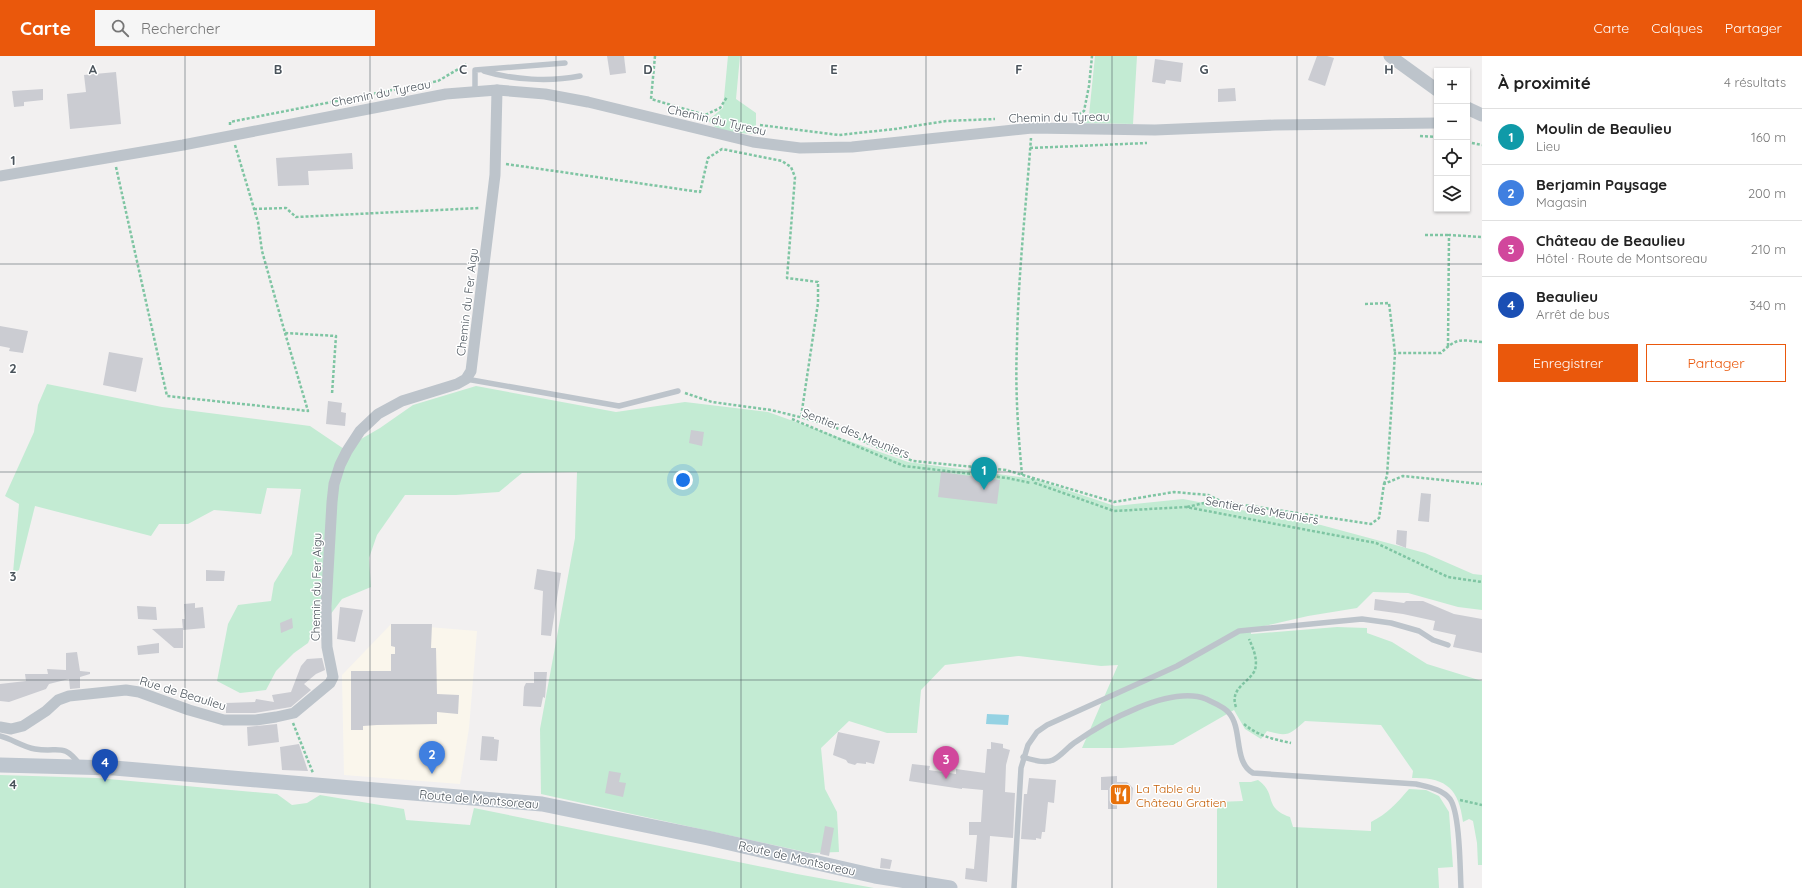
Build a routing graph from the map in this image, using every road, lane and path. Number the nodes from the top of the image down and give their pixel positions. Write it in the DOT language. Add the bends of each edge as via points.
graph roads {
  1 [pos="655,56"];
  2 [pos="1092,56"];
  3 [pos="1390,56"];
  4 [pos="470,63"];
  5 [pos="565,63"];
  6 [pos="480,69"];
  7 [pos="580,76"];
  8 [pos="1434,88"];
  9 [pos="497,90"];
  10 [pos="474,91"];
  11 [pos="727,97"];
  12 [pos="1470,110"];
  13 [pos="1482,115"];
  14 [pos="1068,117"];
  15 [pos="999,119"];
  16 [pos="1434,123"];
  17 [pos="760,125"];
  18 [pos="1032,128"];
  19 [pos="232,135"];
  20 [pos="1470,143"];
  21 [pos="1482,146"];
  22 [pos="495,162"];
  23 [pos="115,163"];
  24 [pos="0,176"];
  25 [pos="492,207"];
  26 [pos="254,210"];
  27 [pos="1425,235"];
  28 [pos="1448,235"];
  29 [pos="1482,237"];
  30 [pos="1365,304"];
  31 [pos="285,333"];
  32 [pos="1482,342"];
  33 [pos="1448,346"];
  34 [pos="1395,353"];
  35 [pos="466,379"];
  36 [pos="678,391"];
  37 [pos="332,394"];
  38 [pos="802,417"];
  39 [pos="792,419"];
  40 [pos="1022,475"];
  41 [pos="1031,478"];
  42 [pos="1033,483"];
  43 [pos="1384,484"];
  44 [pos="1482,484"];
  45 [pos="1218,500"];
  46 [pos="1186,508"];
  47 [pos="1482,582"];
  48 [pos="1246,631"];
  49 [pos="1448,645"];
  50 [pos="314,697"];
  51 [pos="1237,708"];
  52 [pos="290,715"];
  53 [pos="1242,722"];
  54 [pos="0,728"];
  55 [pos="0,736"];
  56 [pos="1291,743"];
  57 [pos="1024,757"];
  58 [pos="0,765"];
  59 [pos="81,766"];
  60 [pos="315,785"];
  61 [pos="1449,798"];
  62 [pos="1482,805"];
  63 [pos="950,888"];
  64 [pos="1014,888"];
  65 [pos="1461,888"];
  1 -- 11 [label="path" via="651,99 705,114 720,108"];
  2 -- 14 [label="path" via="1090,86 1084,111"];
  3 -- 8 [label="street"];
  4 -- 19 [label="path" via="438,81 230,122"];
  5 -- 6 [label="lane"];
  6 -- 7 [label="lane" via="497,75 532,78 568,79"];
  6 -- 10 [label="lane" via="475,70"];
  9 -- 10 [label="street, Chemin du Tyreau"];
  9 -- 18 [label="street, Chemin du Tyreau" via="567,98 745,141 800,148 878,145"];
  9 -- 22 [label="street, Chemin du Fer Aigu"];
  10 -- 19 [label="street, Chemin du Tyreau" via="446,94"];
  12 -- 13 [label="street"];
  15 -- 17 [label="path" via="946,121 839,134"];
  16 -- 18 [label="street, Chemin du Tyreau" via="1275,125 1155,130"];
  18 -- 40 [label="path" via="1016,345 1018,434"];
  19 -- 24 [label="street, Chemin du Tyreau"];
  19 -- 26 [label="path"];
  20 -- 21 [label="path"];
  22 -- 25 [label="street, Chemin du Fer Aigu"];
  22 -- 38 [label="path" via="700,192 708,158 722,149 782,161 791,167 795,177 787,278 818,282 818,303"];
  23 -- 31 [label="path" via="167,396 308,411"];
  25 -- 26 [label="path" via="296,217 286,208"];
  25 -- 35 [label="street, Chemin du Fer Aigu" via="475,354"];
  26 -- 31 [label="path" via="262,251"];
  27 -- 28 [label="path"];
  28 -- 29 [label="path"];
  28 -- 33 [label="path"];
  30 -- 34 [label="path" via="1389,303"];
  31 -- 37 [label="path" via="336,336"];
  32 -- 33 [label="path" via="1459,340"];
  33 -- 34 [label="path" via="1441,353"];
  34 -- 43 [label="path" via="1387,476"];
  35 -- 36 [label="lane" via="619,406"];
  35 -- 50 [label="street, Chemin du Fer Aigu" via="446,388 402,401 378,414 360,430 347,450 334,484 329,536 326,625 332,677 330,683"];
  36 -- 38 [label="path" via="712,402"];
  38 -- 40 [label="path" via="845,431 867,443 913,461 1006,470"];
  39 -- 42 [label="path, Sentier des Meuniers" via="904,466"];
  40 -- 41 [label="path"];
  41 -- 42 [label="path"];
  41 -- 45 [label="path" via="1114,502 1174,492 1208,495"];
  42 -- 46 [label="path, Sentier des Meuniers" via="1114,511"];
  43 -- 44 [label="path" via="1403,476"];
  43 -- 45 [label="path" via="1379,518 1371,524"];
  45 -- 46 [label="path"];
  46 -- 47 [label="path, Sentier des Meuniers" via="1376,542 1448,577"];
  48 -- 49 [label="lane" via="1362,620 1391,623 1419,631 1433,640"];
  48 -- 51 [label="path" via="1256,656 1254,670 1239,687 1234,702"];
  48 -- 57 [label="lane" via="1239,632 1177,666 1047,725 1037,732"];
  50 -- 52 [label="street, Rue de Beaulieu"];
  52 -- 54 [label="street, Rue de Beaulieu" via="256,720 224,720 126,690 69,696 58,700 23,726"];
  52 -- 60 [label="path"];
  53 -- 56 [label="path" via="1263,736"];
  55 -- 59 [label="lane" via="36,749 60,749 71,753"];
  57 -- 61 [label="lane" via="1036,761 1052,761 1078,740 1119,716 1172,697 1195,695 1229,712 1235,723 1243,763 1253,773 1416,784 1438,790"];
  57 -- 64 [label="lane" via="1019,792"];
  58 -- 59 [label="main road, Route de Montsoreau"];
  59 -- 60 [label="main road, Route de Montsoreau"];
  60 -- 63 [label="main road, Route de Montsoreau" via="542,804 875,876"];
  61 -- 62 [label="path"];
  61 -- 65 [label="lane" via="1453,804 1456,822"];
}
